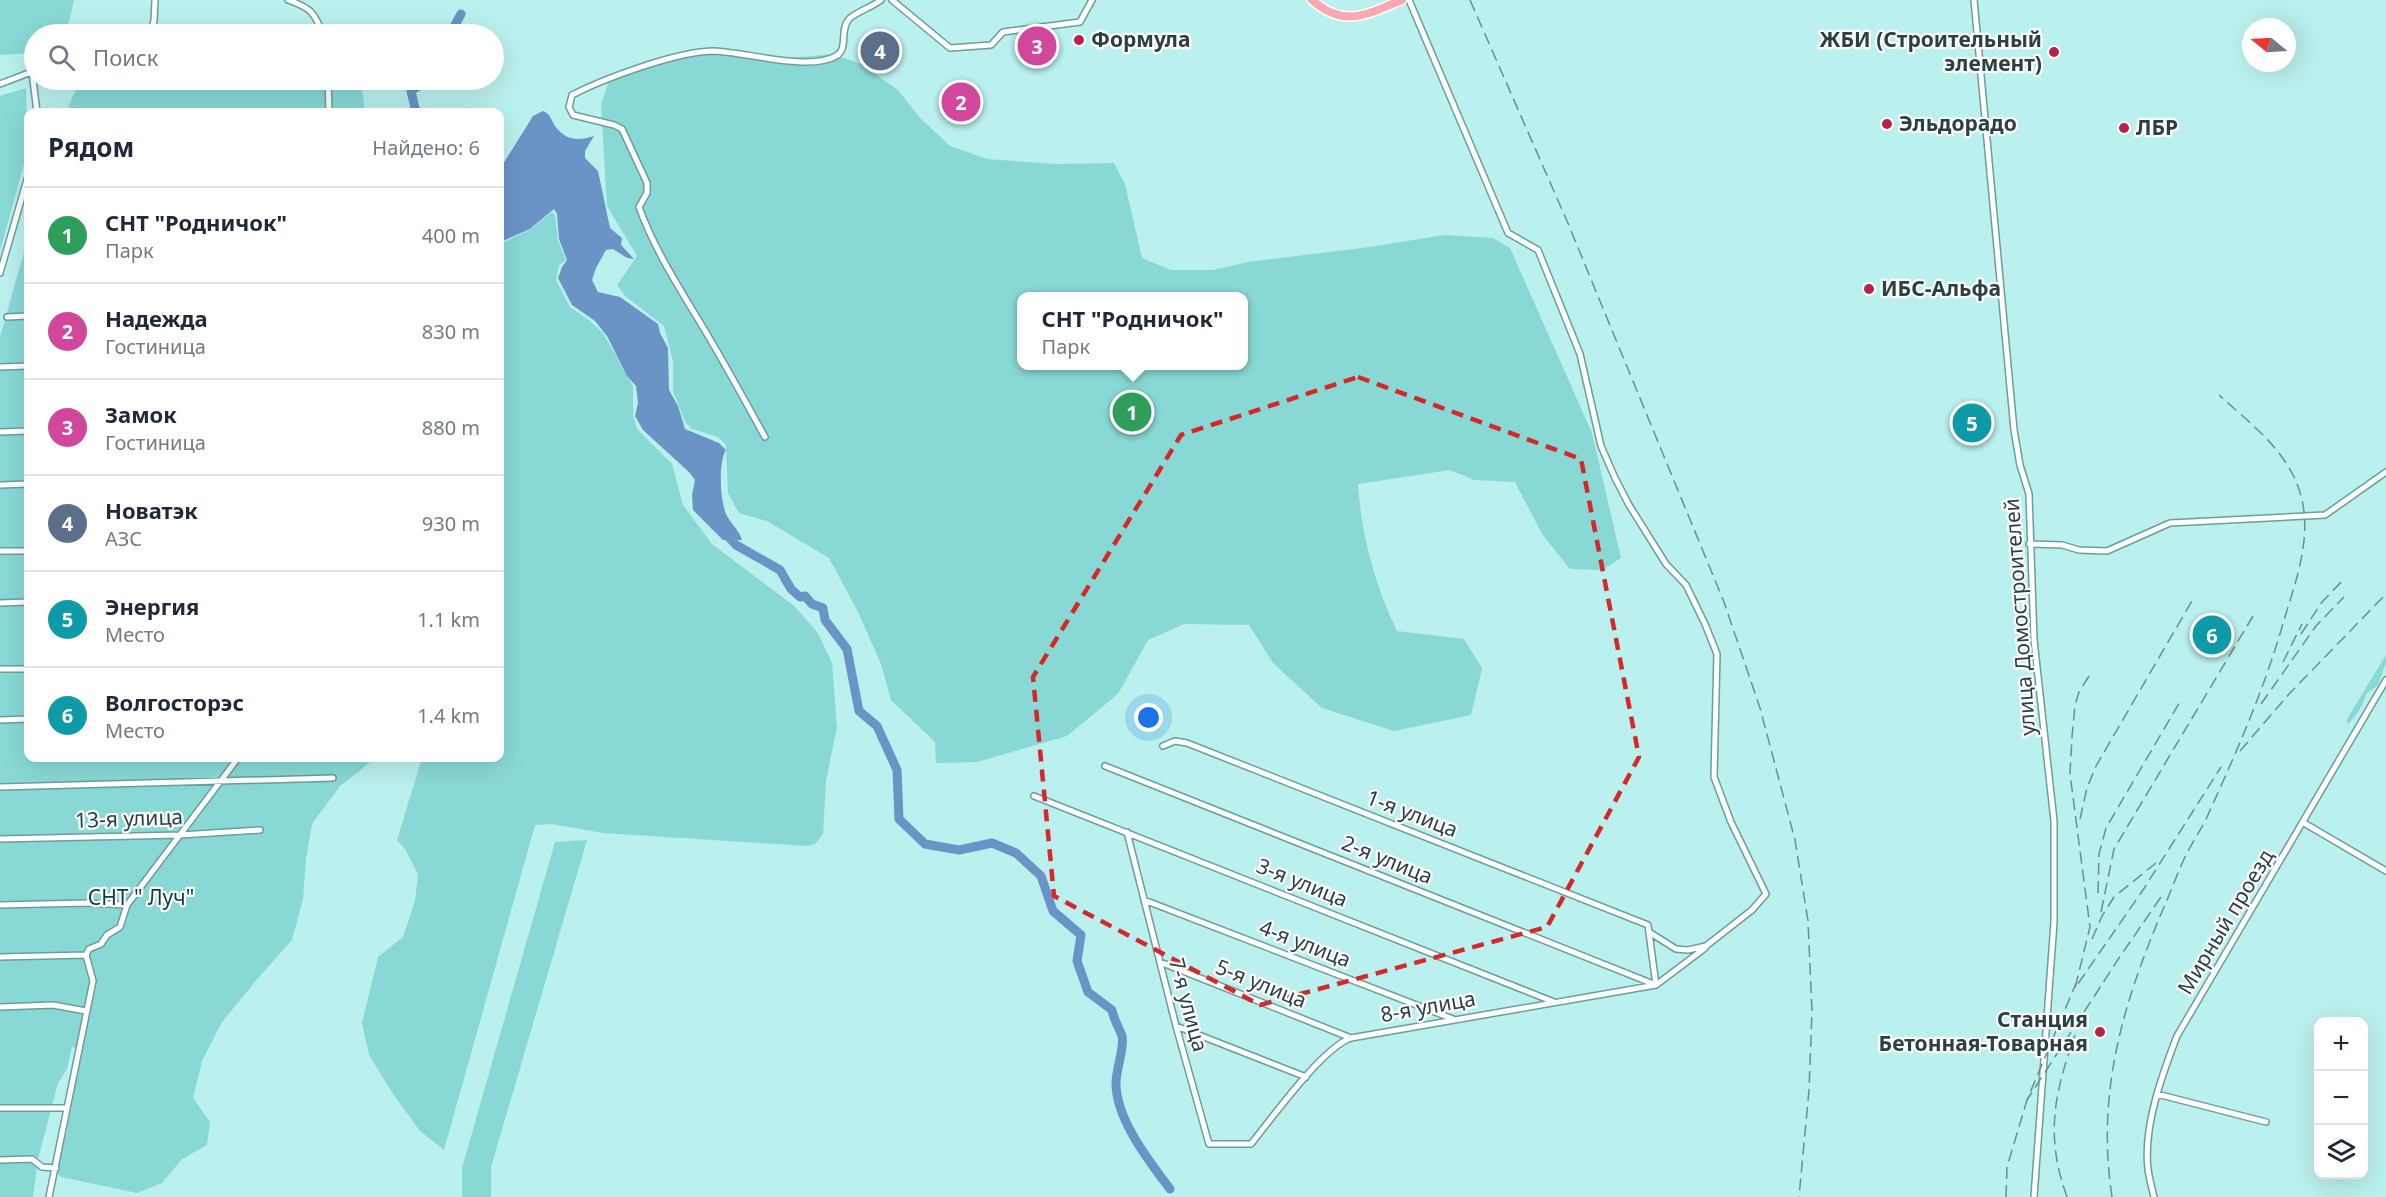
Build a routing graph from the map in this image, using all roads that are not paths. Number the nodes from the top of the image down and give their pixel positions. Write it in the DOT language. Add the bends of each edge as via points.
graph roads {
  1 [pos="155,0"];
  2 [pos="288,0"];
  3 [pos="881,0"];
  4 [pos="892,0"];
  5 [pos="1092,0"];
  6 [pos="1312,0"];
  7 [pos="1402,0"];
  8 [pos="1410,0"];
  9 [pos="1974,0"];
  10 [pos="153,24"];
  11 [pos="319,24"];
  12 [pos="24,75"];
  13 [pos="0,84"];
  14 [pos="35,90"];
  15 [pos="328,90"];
  16 [pos="38,108"];
  17 [pos="329,108"];
  18 [pos="24,190"];
  19 [pos="0,273"];
  20 [pos="24,316"];
  21 [pos="7,317"];
  22 [pos="24,366"];
  23 [pos="0,367"];
  24 [pos="24,431"];
  25 [pos="0,432"];
  26 [pos="765,437"];
  27 [pos="2386,472"];
  28 [pos="24,484"];
  29 [pos="0,485"];
  30 [pos="2029,544"];
  31 [pos="0,551"];
  32 [pos="24,551"];
  33 [pos="24,602"];
  34 [pos="0,603"];
  35 [pos="0,669"];
  36 [pos="24,669"];
  37 [pos="2386,680"];
  38 [pos="24,719"];
  39 [pos="0,720"];
  40 [pos="1163,746"];
  41 [pos="235,762"];
  42 [pos="1105,766"];
  43 [pos="333,778"];
  44 [pos="219,783"];
  45 [pos="0,787"];
  46 [pos="1034,796"];
  47 [pos="2304,823"];
  48 [pos="260,830"];
  49 [pos="1127,832"];
  50 [pos="180,835"];
  51 [pos="0,839"];
  52 [pos="2386,871"];
  53 [pos="1144,900"];
  54 [pos="0,904"];
  55 [pos="127,904"];
  56 [pos="1649,932"];
  57 [pos="1706,946"];
  58 [pos="86,956"];
  59 [pos="0,957"];
  60 [pos="1160,962"];
  61 [pos="1656,985"];
  62 [pos="1557,1003"];
  63 [pos="0,1006"];
  64 [pos="86,1011"];
  65 [pos="1453,1019"];
  66 [pos="1176,1026"];
  67 [pos="1351,1038"];
  68 [pos="1306,1077"];
  69 [pos="2157,1094"];
  70 [pos="0,1108"];
  71 [pos="67,1108"];
  72 [pos="2266,1122"];
  73 [pos="1251,1144"];
  74 [pos="0,1160"];
  75 [pos="56,1168"];
  76 [pos="50,1197"];
  77 [pos="2034,1197"];
  78 [pos="2154,1197"];
  1 -- 10 [label="street"];
  2 -- 11 [label="street" via="307,6"];
  3 -- 26 [label="street" via="850,18 843,32 842,49 826,60 769,59 712,51 662,61 572,95 569,106 573,115 622,129 647,183 647,193 639,207 646,225"];
  4 -- 5 [label="street" via="950,48 991,45 1003,32 1080,21"];
  6 -- 7 [label="highway" via="1322,9 1349,18"];
  8 -- 57 [label="street" via="1508,233 1538,250 1580,354 1601,446 1615,478 1666,564 1686,585 1717,654 1714,777 1766,894"];
  9 -- 30 [label="street, улица Домостроителей" via="2014,430 2029,494"];
  12 -- 13 [label="street"];
  14 -- 16 [label="street"];
  15 -- 17 [label="street"];
  18 -- 19 [label="street"];
  20 -- 21 [label="street"];
  22 -- 23 [label="street"];
  24 -- 25 [label="street"];
  27 -- 30 [label="street" via="2325,515 2170,523 2107,551"];
  28 -- 29 [label="street"];
  30 -- 77 [label="street, улица Домостроителей" via="2034,640 2054,821 2054,922"];
  31 -- 32 [label="street"];
  33 -- 34 [label="street"];
  35 -- 36 [label="street"];
  37 -- 47 [label="street, Мирный проезд"];
  38 -- 39 [label="street"];
  40 -- 56 [label="street, 1-я улица" via="1175,741 1187,743 1648,925"];
  41 -- 44 [label="street"];
  42 -- 61 [label="street, 2-я улица"];
  43 -- 44 [label="street"];
  44 -- 45 [label="street"];
  44 -- 50 [label="street"];
  46 -- 49 [label="street, 3-я улица"];
  47 -- 52 [label="street"];
  47 -- 69 [label="street, Мирный проезд" via="2177,1036"];
  48 -- 50 [label="street, 13-я улица"];
  49 -- 53 [label="street, 7-я улица"];
  49 -- 62 [label="street, 3-я улица"];
  50 -- 51 [label="street, 13-я улица"];
  50 -- 55 [label="street"];
  53 -- 60 [label="street, 7-я улица"];
  53 -- 65 [label="street, 4-я улица"];
  54 -- 55 [label="street"];
  55 -- 58 [label="street" via="120,927"];
  56 -- 57 [label="street" via="1676,949"];
  56 -- 61 [label="street"];
  57 -- 61 [label="street"];
  58 -- 59 [label="street"];
  58 -- 64 [label="street" via="93,981"];
  60 -- 66 [label="street, 7-я улица"];
  60 -- 67 [label="street, 5-я улица"];
  61 -- 62 [label="street, 8-я улица"];
  62 -- 65 [label="street, 8-я улица"];
  63 -- 64 [label="street" via="53,1005"];
  64 -- 71 [label="street"];
  65 -- 67 [label="street, 8-я улица"];
  66 -- 68 [label="street"];
  66 -- 73 [label="street, 7-я улица" via="1209,1144"];
  67 -- 68 [label="street, 8-я улица" via="1340,1041"];
  68 -- 73 [label="street, 8-я улица"];
  69 -- 72 [label="street"];
  69 -- 78 [label="street, Мирный проезд" via="2148,1158"];
  70 -- 71 [label="street"];
  71 -- 75 [label="street"];
  74 -- 75 [label="street" via="32,1159 42,1167"];
  75 -- 76 [label="street"];
}
